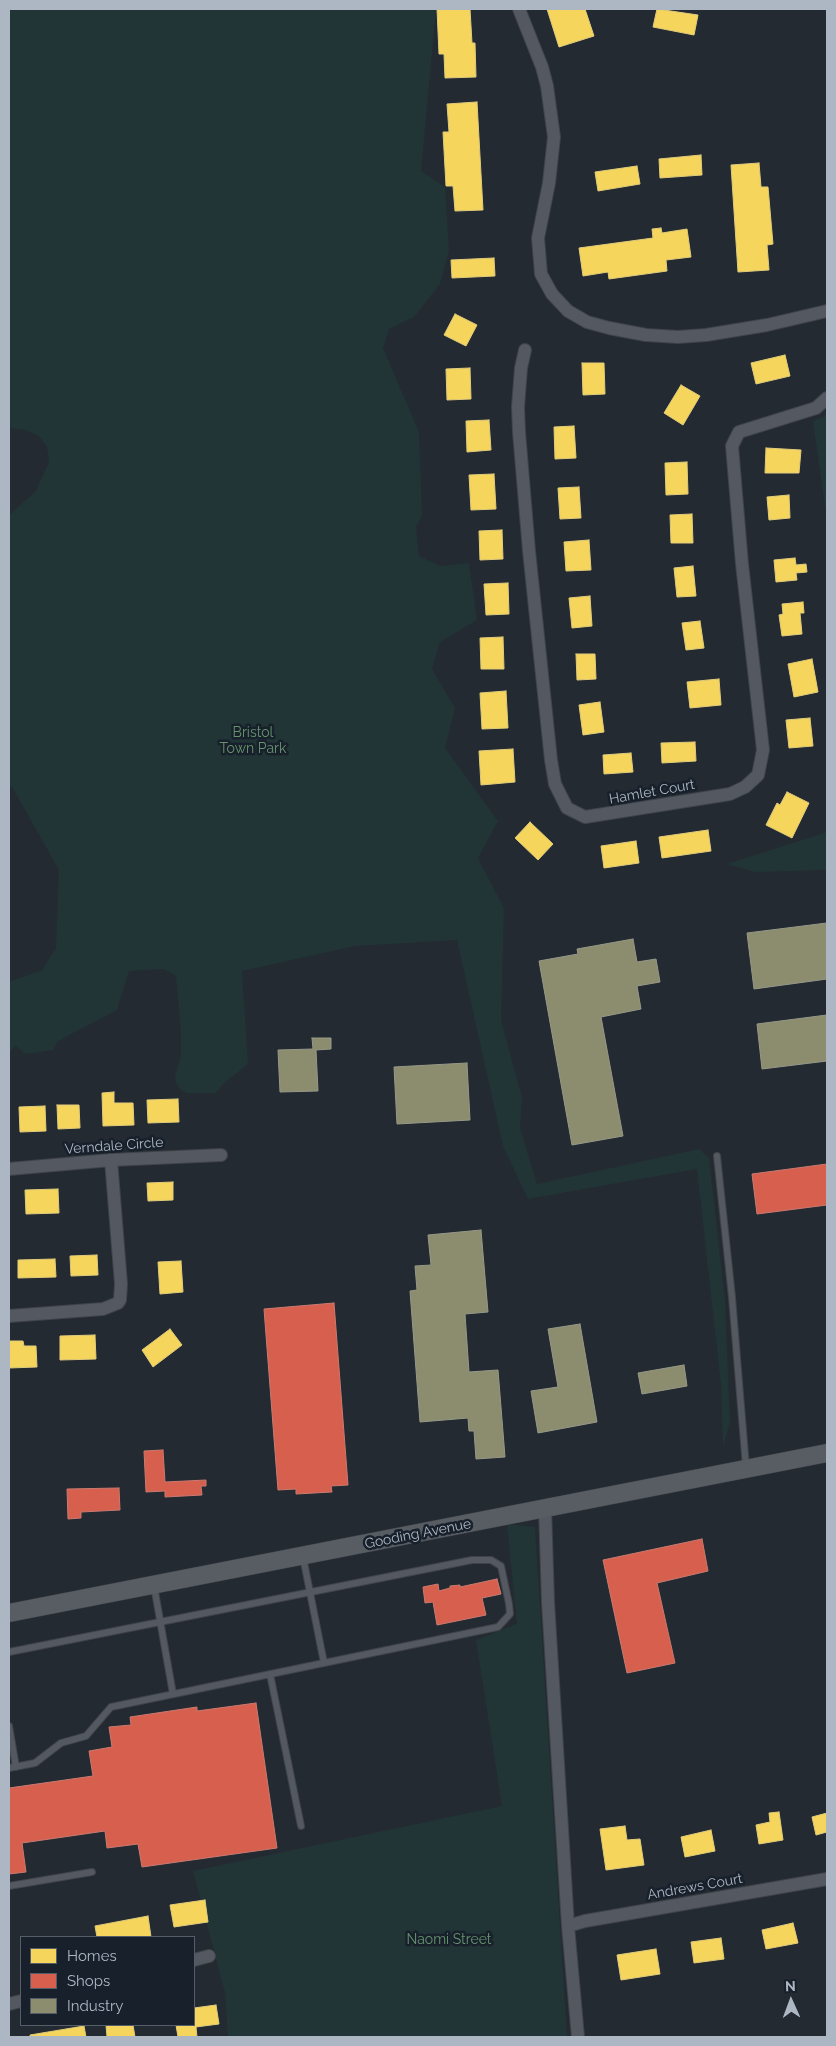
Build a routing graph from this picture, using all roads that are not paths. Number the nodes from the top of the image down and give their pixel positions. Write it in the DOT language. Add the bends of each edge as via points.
graph roads {
  1 [pos="520,9"];
  2 [pos="827,311"];
  3 [pos="525,350"];
  4 [pos="827,398"];
  5 [pos="221,1155"];
  6 [pos="717,1156"];
  7 [pos="111,1160"];
  8 [pos="9,1169"];
  9 [pos="9,1316"];
  10 [pos="827,1453"];
  11 [pos="746,1468"];
  12 [pos="545,1508"];
  13 [pos="303,1556"];
  14 [pos="154,1585"];
  15 [pos="310,1592"];
  16 [pos="9,1613"];
  17 [pos="160,1622"];
  18 [pos="9,1652"];
  19 [pos="324,1663"];
  20 [pos="270,1674"];
  21 [pos="173,1694"];
  22 [pos="9,1726"];
  23 [pos="16,1767"];
  24 [pos="9,1768"];
  25 [pos="301,1826"];
  26 [pos="92,1872"];
  27 [pos="827,1879"];
  28 [pos="9,1886"];
  29 [pos="568,1926"];
  30 [pos="209,1956"];
  31 [pos="195,1960"];
  32 [pos="578,2037"];
  1 -- 2 [label="street" via="548,86 554,137 550,183 538,238 541,274 552,294 568,312 609,328 678,337 767,326"];
  3 -- 4 [label="street, Hamlet Court" via="518,407 519,432 551,760 555,784 567,808 584,817 730,794 745,787 758,775 763,750 732,446 739,432 816,408"];
  5 -- 7 [label="street, Verndale Circle"];
  6 -- 11 [label="lane" via="732,1288"];
  7 -- 8 [label="street, Verndale Circle"];
  7 -- 9 [label="street" via="120,1300 104,1309"];
  10 -- 11 [label="main road, Gooding Avenue"];
  11 -- 12 [label="main road, Gooding Avenue"];
  12 -- 13 [label="main road, Gooding Avenue"];
  12 -- 29 [label="street"];
  13 -- 14 [label="main road, Gooding Avenue"];
  13 -- 15 [label="lane"];
  14 -- 16 [label="main road, Gooding Avenue"];
  14 -- 17 [label="lane"];
  15 -- 17 [label="lane"];
  15 -- 19 [label="lane"];
  15 -- 19 [label="lane" via="472,1560 491,1560 502,1566 510,1614 498,1627"];
  17 -- 18 [label="lane"];
  17 -- 21 [label="lane"];
  19 -- 20 [label="lane"];
  20 -- 21 [label="lane"];
  20 -- 25 [label="lane"];
  21 -- 23 [label="lane" via="111,1707 86,1736 61,1743 35,1763"];
  22 -- 23 [label="lane"];
  23 -- 24 [label="lane"];
  26 -- 28 [label="lane"];
  27 -- 29 [label="street, Andrews Court"];
  29 -- 32 [label="street"];
  30 -- 31 [label="street"];
}
